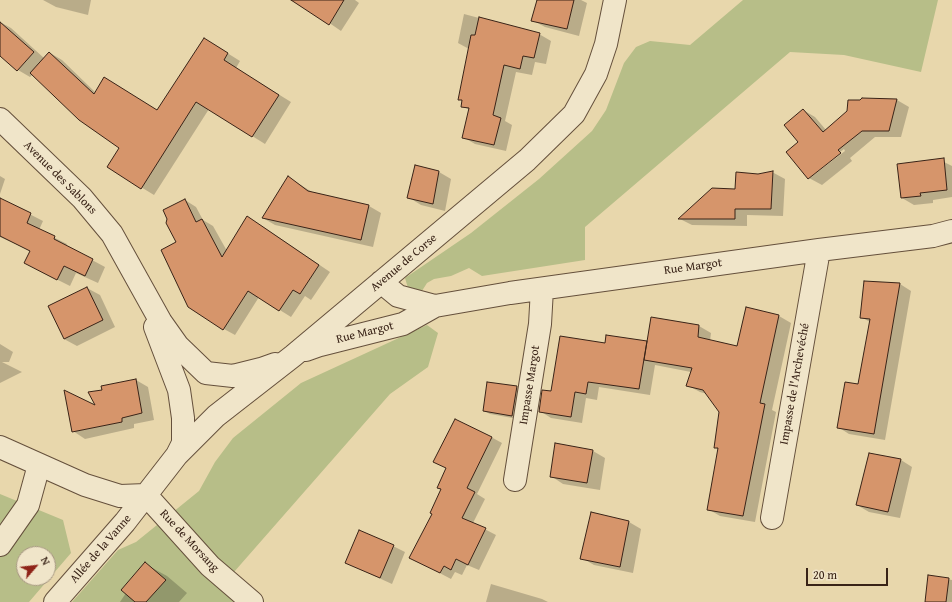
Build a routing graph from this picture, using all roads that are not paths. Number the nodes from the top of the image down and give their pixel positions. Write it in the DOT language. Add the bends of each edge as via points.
graph roads {
  1 [pos="615,0"];
  2 [pos="0,119"];
  3 [pos="952,231"];
  4 [pos="819,250"];
  5 [pos="381,282"];
  6 [pos="139,283"];
  7 [pos="542,289"];
  8 [pos="435,306"];
  9 [pos="293,356"];
  10 [pos="206,372"];
  11 [pos="216,416"];
  12 [pos="0,447"];
  13 [pos="177,455"];
  14 [pos="39,465"];
  15 [pos="515,480"];
  16 [pos="146,495"];
  17 [pos="772,518"];
  18 [pos="0,545"];
  19 [pos="227,580"];
  20 [pos="55,602"];
  21 [pos="225,602"];
  22 [pos="252,602"];
  1 -- 5 [label="street, Avenue de Corse" via="606,44 596,74 574,114 527,160"];
  2 -- 6 [label="street, Avenue des Sablons" via="82,198 112,234"];
  3 -- 4 [label="street, Rue Margot" via="933,236"];
  4 -- 7 [label="street, Rue Margot"];
  4 -- 17 [label="street, Impasse de l'Archevéché"];
  5 -- 8 [label="street, Rue Margot" via="398,296"];
  5 -- 9 [label="street, Avenue de Corse"];
  6 -- 10 [label="street, Avenue des Sablons" via="178,346"];
  6 -- 13 [label="street, Avenue des Sablons" via="179,390 184,418 183,443"];
  7 -- 8 [label="street, Rue Margot"];
  7 -- 15 [label="street, Impasse Margot" via="540,324"];
  8 -- 9 [label="street, Rue Margot" via="403,324 320,345"];
  9 -- 10 [label="street" via="261,369 233,376"];
  9 -- 11 [label="street, Avenue de Corse"];
  10 -- 11 [label="street, Avenue des Sablons" via="217,392"];
  11 -- 13 [label="street, Avenue de Corse"];
  12 -- 14 [label="street"];
  13 -- 16 [label="street, Avenue de Corse"];
  14 -- 16 [label="street" via="85,485 120,496"];
  14 -- 18 [label="street" via="28,505"];
  16 -- 19 [label="street, Rue de Morsang" via="210,566"];
  16 -- 20 [label="street, Allée de la Vanne"];
  19 -- 21 [label="street"];
  19 -- 22 [label="street, Rue de Morsang"];
}
